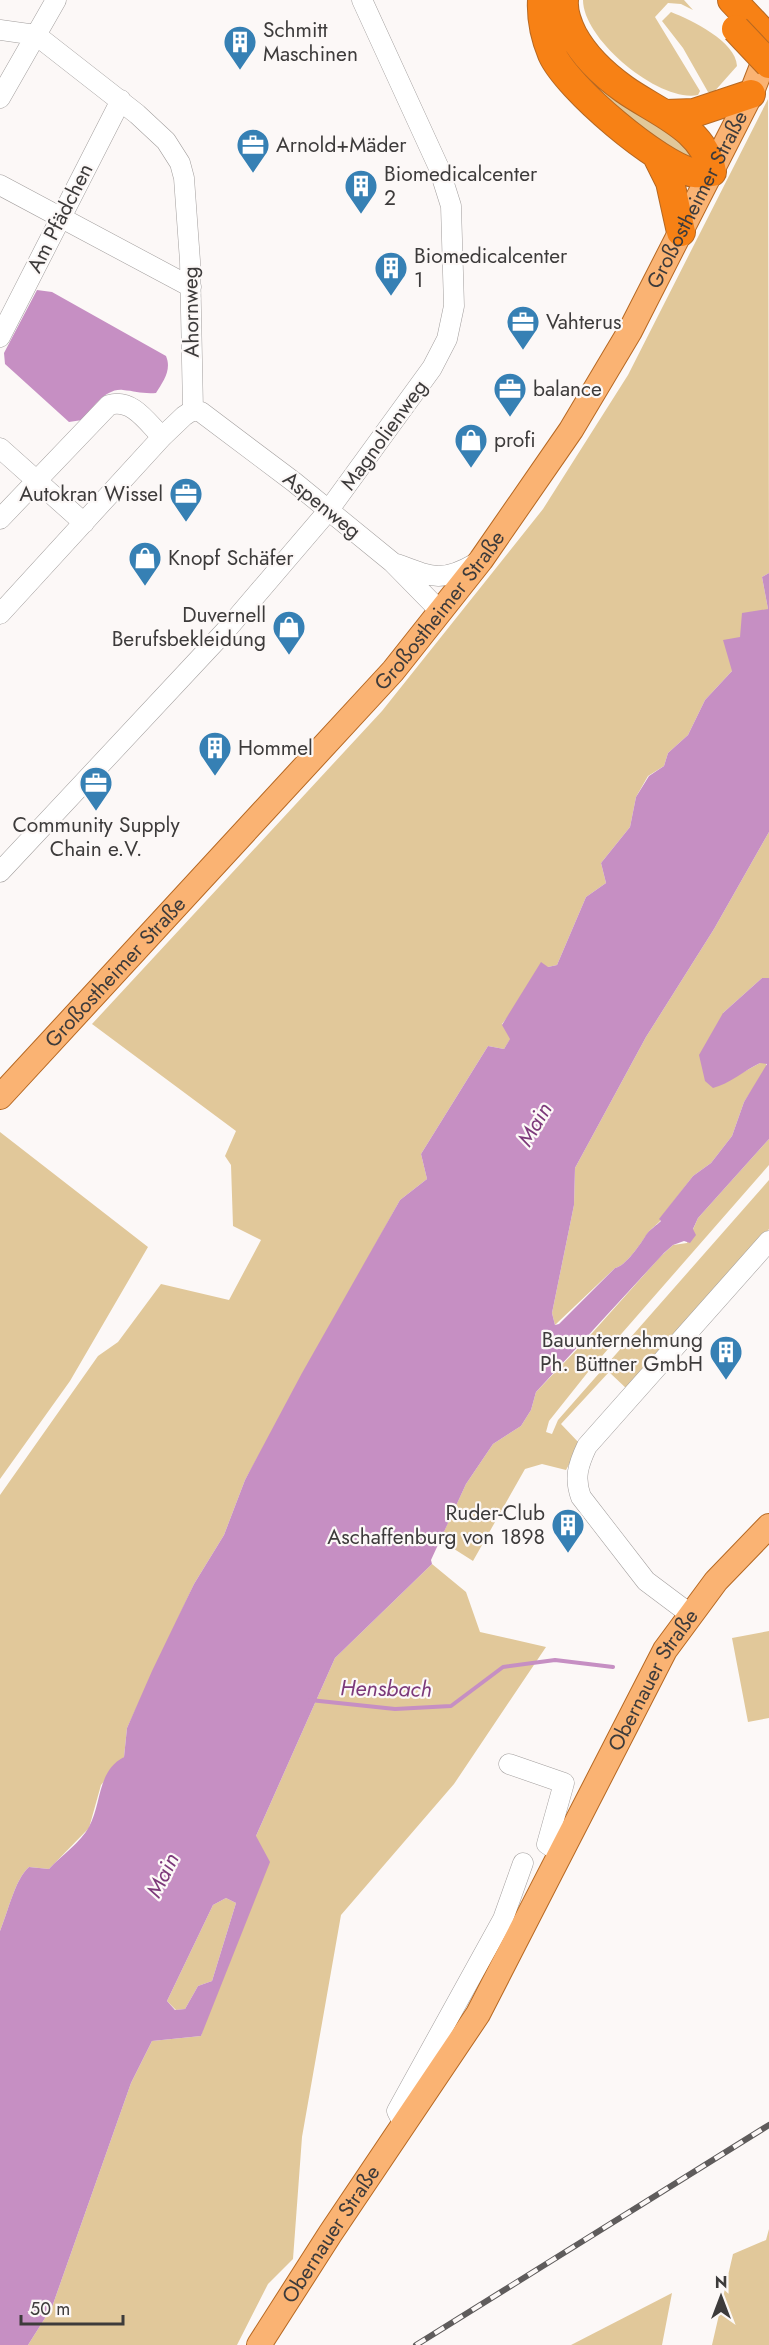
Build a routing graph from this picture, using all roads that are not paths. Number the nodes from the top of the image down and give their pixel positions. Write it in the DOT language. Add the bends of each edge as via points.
graph roads {
  1 [pos="56,0"];
  2 [pos="362,0"];
  3 [pos="542,0"];
  4 [pos="564,0"];
  5 [pos="709,0"];
  6 [pos="737,14"];
  7 [pos="0,30"];
  8 [pos="36,35"];
  9 [pos="769,39"];
  10 [pos="769,48"];
  11 [pos="769,64"];
  12 [pos="751,94"];
  13 [pos="0,98"];
  14 [pos="121,100"];
  15 [pos="666,114"];
  16 [pos="656,154"];
  17 [pos="712,172"];
  18 [pos="0,185"];
  19 [pos="60,218"];
  20 [pos="681,232"];
  21 [pos="191,287"];
  22 [pos="0,337"];
  23 [pos="193,410"];
  24 [pos="162,437"];
  25 [pos="0,448"];
  26 [pos="34,480"];
  27 [pos="328,511"];
  28 [pos="0,519"];
  29 [pos="84,523"];
  30 [pos="481,560"];
  31 [pos="392,562"];
  32 [pos="441,612"];
  33 [pos="0,614"];
  34 [pos="0,872"];
  35 [pos="0,1097"];
  36 [pos="769,1241"];
  37 [pos="769,1526"];
  38 [pos="690,1614"];
  39 [pos="509,1764"];
  40 [pos="561,1853"];
  41 [pos="523,1863"];
  42 [pos="404,2125"];
  43 [pos="259,2345"];
  1 -- 8 [label="street"];
  2 -- 27 [label="street, Magnolienweg" via="440,168 451,206 454,306 447,339 432,368"];
  3 -- 16 [label="highway" via="544,28 552,54 567,78"];
  4 -- 15 [label="highway" via="568,26 598,69"];
  5 -- 6 [label="highway"];
  6 -- 9 [label="highway"];
  6 -- 11 [label="highway, bridge"];
  7 -- 8 [label="street, Ahornweg"];
  8 -- 13 [label="street"];
  8 -- 14 [label="street, Ahornweg"];
  10 -- 12 [label="main road, Großostheimer Straße"];
  12 -- 15 [label="highway" via="694,113"];
  12 -- 17 [label="main road, Großostheimer Straße"];
  14 -- 19 [label="street, Am Pfädchen"];
  14 -- 21 [label="street, Ahornweg" via="166,141 180,163"];
  15 -- 17 [label="highway" via="704,147"];
  16 -- 17 [label="highway" via="692,173"];
  16 -- 20 [label="highway" via="670,182"];
  17 -- 20 [label="main road, Großostheimer Straße"];
  18 -- 19 [label="street"];
  19 -- 21 [label="street"];
  19 -- 22 [label="street, Am Pfädchen"];
  20 -- 30 [label="main road, Großostheimer Straße" via="585,408"];
  21 -- 23 [label="street, Ahornweg"];
  23 -- 24 [label="street"];
  23 -- 27 [label="street, Aspenweg" via="201,412"];
  24 -- 26 [label="street" via="129,405 109,405"];
  24 -- 29 [label="street"];
  25 -- 26 [label="street"];
  26 -- 28 [label="street"];
  26 -- 29 [label="street"];
  27 -- 31 [label="street, Aspenweg"];
  27 -- 34 [label="street, Magnolienweg" via="228,628"];
  29 -- 33 [label="street"];
  30 -- 31 [label="street" via="445,578"];
  30 -- 32 [label="main road, Großostheimer Straße"];
  31 -- 32 [label="street, Aspenweg"];
  32 -- 35 [label="main road, Großostheimer Straße" via="369,698"];
  36 -- 38 [label="street" via="587,1446 578,1466 581,1497 646,1581"];
  37 -- 38 [label="main road, Obernauer Straße"];
  38 -- 40 [label="main road, Obernauer Straße" via="636,1702"];
  39 -- 40 [label="street" via="564,1783 547,1844"];
  40 -- 42 [label="main road, Obernauer Straße" via="478,2014"];
  41 -- 42 [label="street" via="503,1919 397,2111"];
  42 -- 43 [label="main road, Obernauer Straße"];
}
